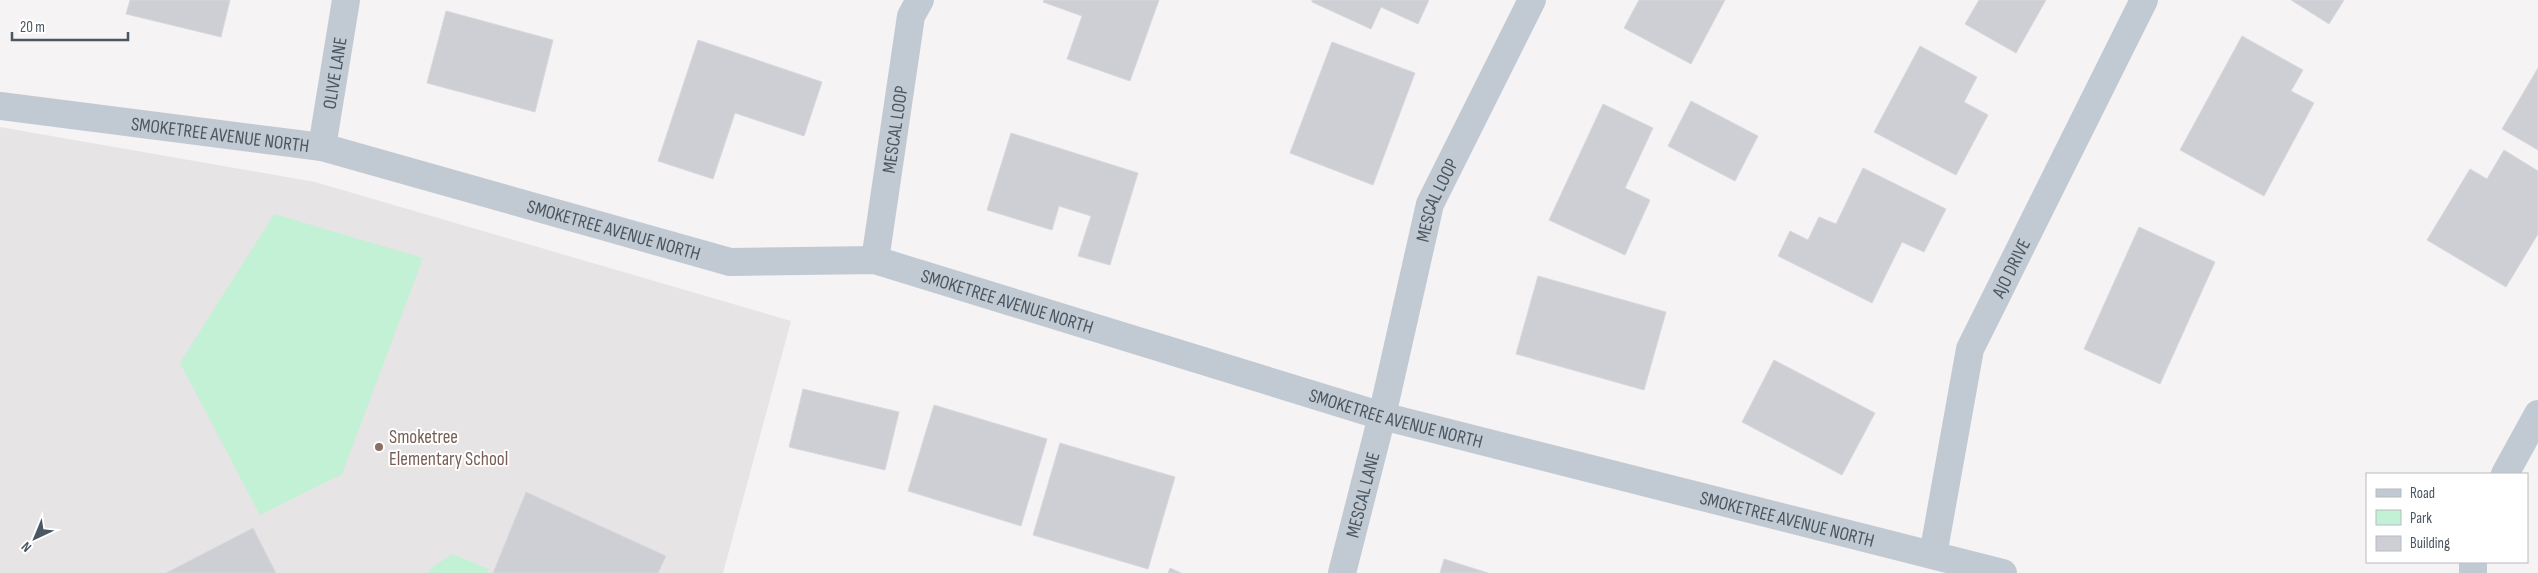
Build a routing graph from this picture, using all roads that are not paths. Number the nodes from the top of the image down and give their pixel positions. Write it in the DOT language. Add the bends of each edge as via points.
graph roads {
  1 [pos="346,0"];
  2 [pos="920,0"];
  3 [pos="1532,0"];
  4 [pos="2144,0"];
  5 [pos="0,106"];
  6 [pos="322,147"];
  7 [pos="875,260"];
  8 [pos="2538,414"];
  9 [pos="1382,416"];
  10 [pos="2506,473"];
  11 [pos="1934,555"];
  12 [pos="1342,573"];
  13 [pos="2003,573"];
  1 -- 6 [label="street, OLIVE LANE"];
  2 -- 7 [label="street, MESCAL LOOP" via="912,16"];
  3 -- 9 [label="street, MESCAL LOOP" via="1430,204"];
  4 -- 11 [label="street, AJO DRIVE" via="1970,348"];
  5 -- 6 [label="street, SMOKETREE AVENUE NORTH"];
  6 -- 7 [label="street, SMOKETREE AVENUE NORTH" via="730,262"];
  7 -- 9 [label="street, SMOKETREE AVENUE NORTH"];
  8 -- 10 [label="street"];
  9 -- 11 [label="street, SMOKETREE AVENUE NORTH"];
  9 -- 12 [label="street, MESCAL LANE"];
  11 -- 13 [label="street, SMOKETREE AVENUE NORTH"];
}
